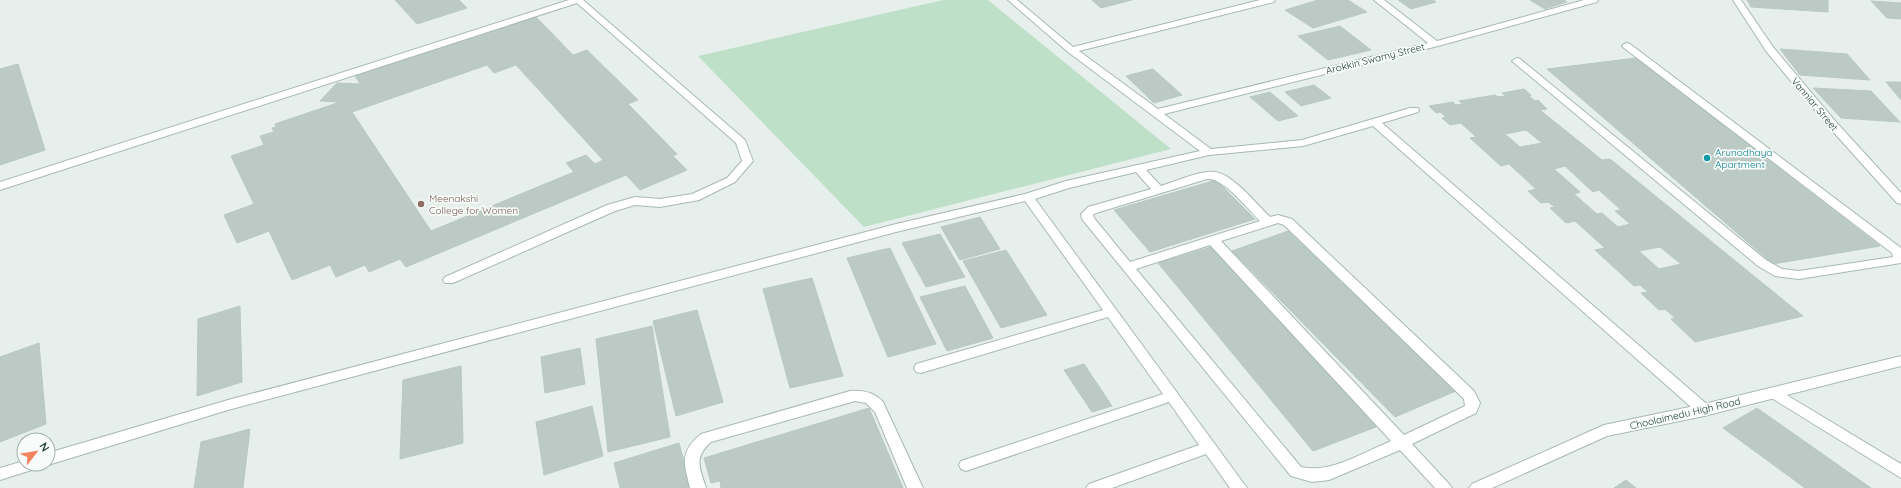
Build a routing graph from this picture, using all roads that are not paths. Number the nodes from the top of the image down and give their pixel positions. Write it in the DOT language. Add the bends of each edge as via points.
graph roads {
  1 [pos="1012,0"];
  2 [pos="1271,0"];
  3 [pos="1378,0"];
  4 [pos="1594,0"];
  5 [pos="1737,0"];
  6 [pos="1435,44"];
  7 [pos="1627,46"];
  8 [pos="1071,50"];
  9 [pos="1517,61"];
  10 [pos="1414,110"];
  11 [pos="1155,113"];
  12 [pos="1375,122"];
  13 [pos="1208,152"];
  14 [pos="1139,169"];
  15 [pos="0,186"];
  16 [pos="1159,190"];
  17 [pos="1028,197"];
  18 [pos="1901,200"];
  19 [pos="1268,222"];
  20 [pos="1212,240"];
  21 [pos="1898,263"];
  22 [pos="1127,267"];
  23 [pos="449,280"];
  24 [pos="1110,312"];
  25 [pos="1901,361"];
  26 [pos="921,368"];
  27 [pos="1775,393"];
  28 [pos="1172,396"];
  29 [pos="1704,410"];
  30 [pos="1401,443"];
  31 [pos="1210,447"];
  32 [pos="56,457"];
  33 [pos="966,465"];
  34 [pos="16,469"];
  35 [pos="1901,472"];
  36 [pos="0,474"];
  37 [pos="698,488"];
  38 [pos="915,488"];
  39 [pos="1094,488"];
  40 [pos="1239,488"];
  41 [pos="1444,488"];
  42 [pos="1477,488"];
  1 -- 8 [label="street"];
  2 -- 8 [label="street"];
  3 -- 6 [label="street"];
  4 -- 6 [label="street, Arokkin Swamy Street"];
  5 -- 18 [label="street, Vanniar Street" via="1769,49"];
  6 -- 11 [label="street, Arokkin Swamy Street"];
  7 -- 21 [label="street" via="1897,252 1900,258"];
  8 -- 11 [label="street"];
  9 -- 21 [label="street" via="1762,263 1779,273 1798,275"];
  10 -- 12 [label="street"];
  11 -- 13 [label="street"];
  12 -- 13 [label="street" via="1303,143"];
  12 -- 29 [label="street"];
  13 -- 14 [label="street"];
  14 -- 16 [label="street"];
  14 -- 17 [label="street" via="1066,185"];
  15 -- 23 [label="street" via="578,0 741,142 748,162 731,180 695,197 660,203 635,201 611,208"];
  16 -- 19 [label="street" via="1206,176 1219,177"];
  16 -- 22 [label="street" via="1092,210 1087,214 1088,219"];
  17 -- 24 [label="street"];
  17 -- 32 [label="street" via="896,228 228,404"];
  19 -- 20 [label="street"];
  19 -- 30 [label="street" via="1278,219 1288,222 1469,395 1473,402 1470,409"];
  20 -- 22 [label="street"];
  20 -- 30 [label="street"];
  22 -- 30 [label="street" via="1296,472 1312,476 1329,474"];
  24 -- 26 [label="street"];
  24 -- 28 [label="street"];
  25 -- 27 [label="street, Choolaimedu High Road"];
  27 -- 29 [label="street, Choolaimedu High Road"];
  27 -- 35 [label="street"];
  28 -- 31 [label="street"];
  28 -- 33 [label="street"];
  29 -- 42 [label="street, Choolaimedu High Road" via="1604,431"];
  30 -- 41 [label="street"];
  31 -- 39 [label="street"];
  31 -- 40 [label="street"];
  34 -- 36 [label="street"];
  37 -- 38 [label="street" via="691,460 693,451 706,438 860,395 876,402 881,410"];
}
